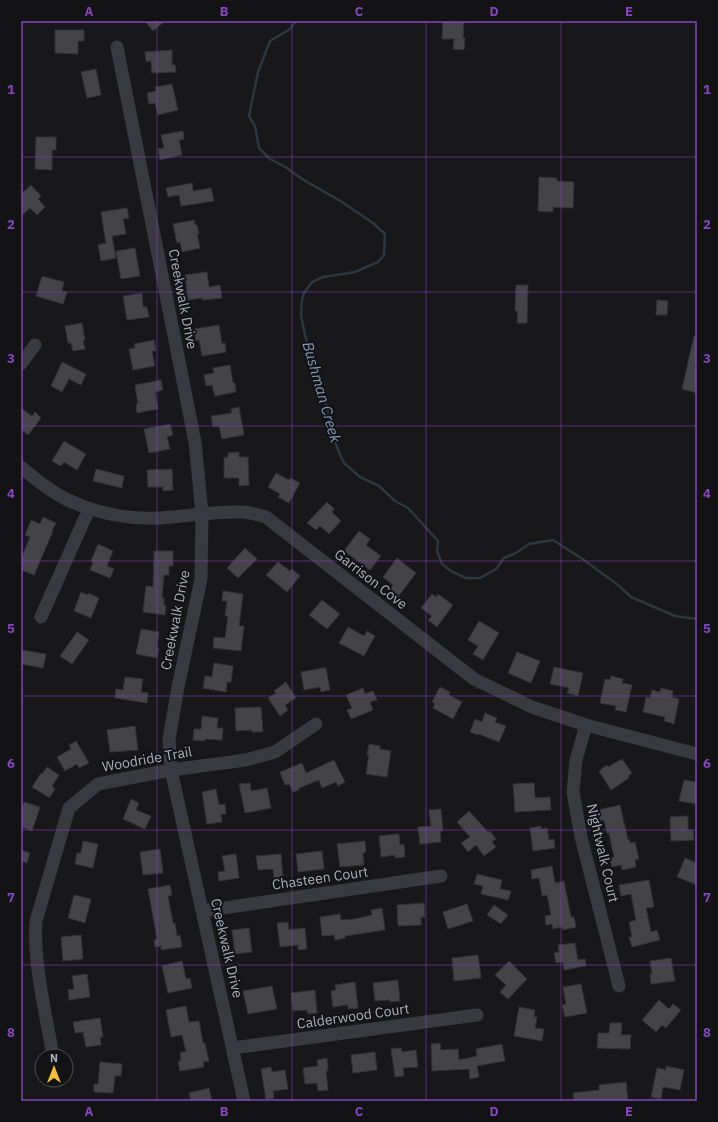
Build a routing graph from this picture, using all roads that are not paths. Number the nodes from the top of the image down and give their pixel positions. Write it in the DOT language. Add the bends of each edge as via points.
graph roads {
  1 [pos="117,47"];
  2 [pos="35,345"];
  3 [pos="21,364"];
  4 [pos="21,467"];
  5 [pos="89,509"];
  6 [pos="202,514"];
  7 [pos="41,617"];
  8 [pos="316,724"];
  9 [pos="586,725"];
  10 [pos="697,754"];
  11 [pos="171,770"];
  12 [pos="441,876"];
  13 [pos="202,911"];
  14 [pos="619,986"];
  15 [pos="477,1015"];
  16 [pos="52,1048"];
  17 [pos="233,1048"];
  18 [pos="244,1101"];
  1 -- 6 [label="street, Creekwalk Drive" via="195,442"];
  2 -- 3 [label="street"];
  4 -- 5 [label="street, Garrison Cove" via="67,500"];
  5 -- 6 [label="street, Garrison Cove" via="127,517 170,518"];
  5 -- 7 [label="street"];
  6 -- 9 [label="street, Garrison Cove" via="243,512 266,517 474,679 532,706"];
  6 -- 11 [label="street, Creekwalk Drive" via="201,579 169,739"];
  8 -- 11 [label="street, Woodride Trail" via="275,752 246,760"];
  9 -- 10 [label="street, Garrison Cove"];
  9 -- 14 [label="street, Nightwalk Court" via="576,760 574,792 581,837"];
  11 -- 13 [label="street, Creekwalk Drive"];
  11 -- 16 [label="street, Woodride Trail" via="98,784 69,808 36,921 35,934"];
  12 -- 13 [label="street, Chasteen Court"];
  13 -- 17 [label="street, Creekwalk Drive"];
  15 -- 17 [label="street, Calderwood Court"];
  17 -- 18 [label="street, Creekwalk Drive"];
}
